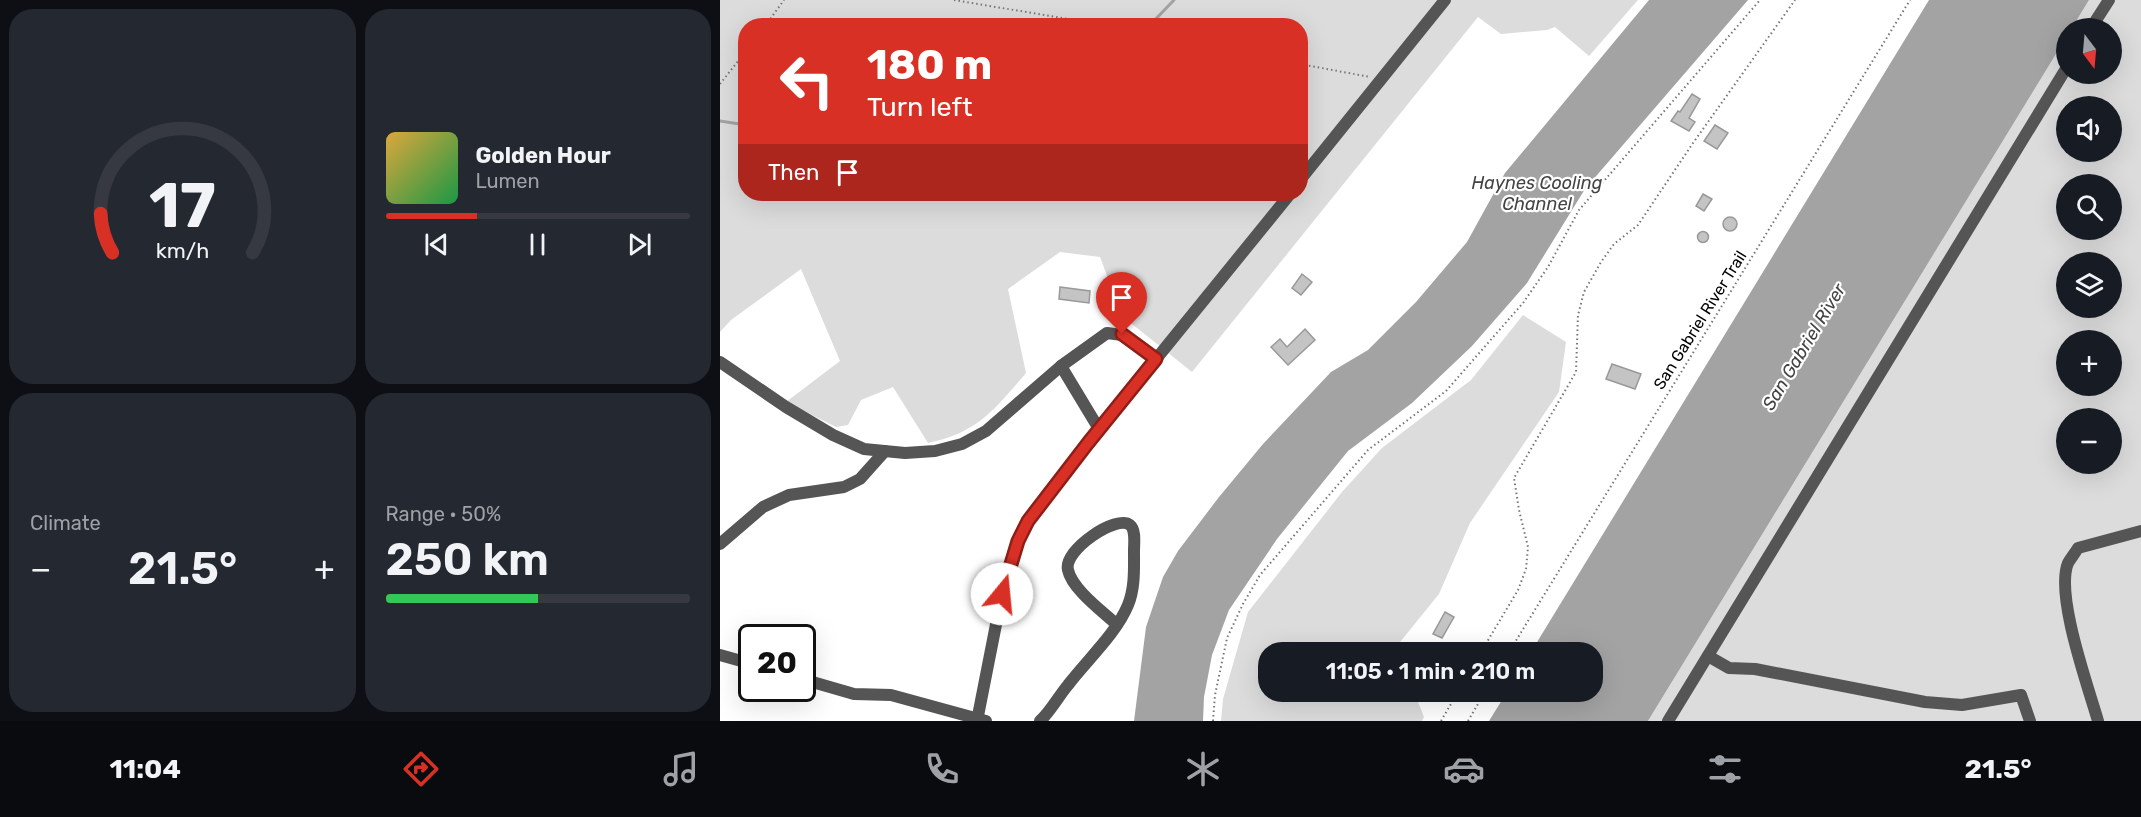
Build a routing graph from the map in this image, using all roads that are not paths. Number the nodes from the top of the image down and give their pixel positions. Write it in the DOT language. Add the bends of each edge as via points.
graph roads {
  1 [pos="1445,0"];
  2 [pos="2109,0"];
  3 [pos="2097,18"];
  4 [pos="2057,84"];
  5 [pos="1308,170"];
  6 [pos="1284,201"];
  7 [pos="1156,359"];
  8 [pos="720,362"];
  9 [pos="1061,366"];
  10 [pos="1099,429"];
  11 [pos="885,451"];
  12 [pos="2141,531"];
  13 [pos="720,544"];
  14 [pos="1116,624"];
  15 [pos="720,655"];
  16 [pos="1708,656"];
  17 [pos="738,660"];
  18 [pos="816,683"];
  19 [pos="980,720"];
  20 [pos="1040,721"];
  21 [pos="1668,721"];
  22 [pos="2030,721"];
  23 [pos="2098,721"];
  1 -- 5 [label="lane"];
  2 -- 3 [label="lane"];
  4 -- 16 [label="lane"];
  6 -- 7 [label="lane"];
  7 -- 9 [label="lane" via="1122,334 1107,333"];
  7 -- 10 [label="lane"];
  8 -- 11 [label="lane" via="833,435 864,449"];
  9 -- 10 [label="lane"];
  9 -- 11 [label="lane" via="987,431 962,444 935,451"];
  10 -- 19 [label="lane" via="1028,521 1018,541 1002,594"];
  11 -- 13 [label="lane" via="860,479 844,487 789,495 763,507"];
  12 -- 23 [label="lane" via="2078,548 2068,564 2066,607"];
  14 -- 14 [label="lane" via="1128,607 1134,567 1134,535 1131,526 1119,522 1081,544 1067,566 1077,587"];
  14 -- 20 [label="lane"];
  15 -- 17 [label="lane"];
  16 -- 21 [label="lane"];
  16 -- 22 [label="lane" via="1729,668 1755,669 1925,702 1962,705 2021,695"];
  18 -- 19 [label="lane" via="854,693 891,695"];
}
